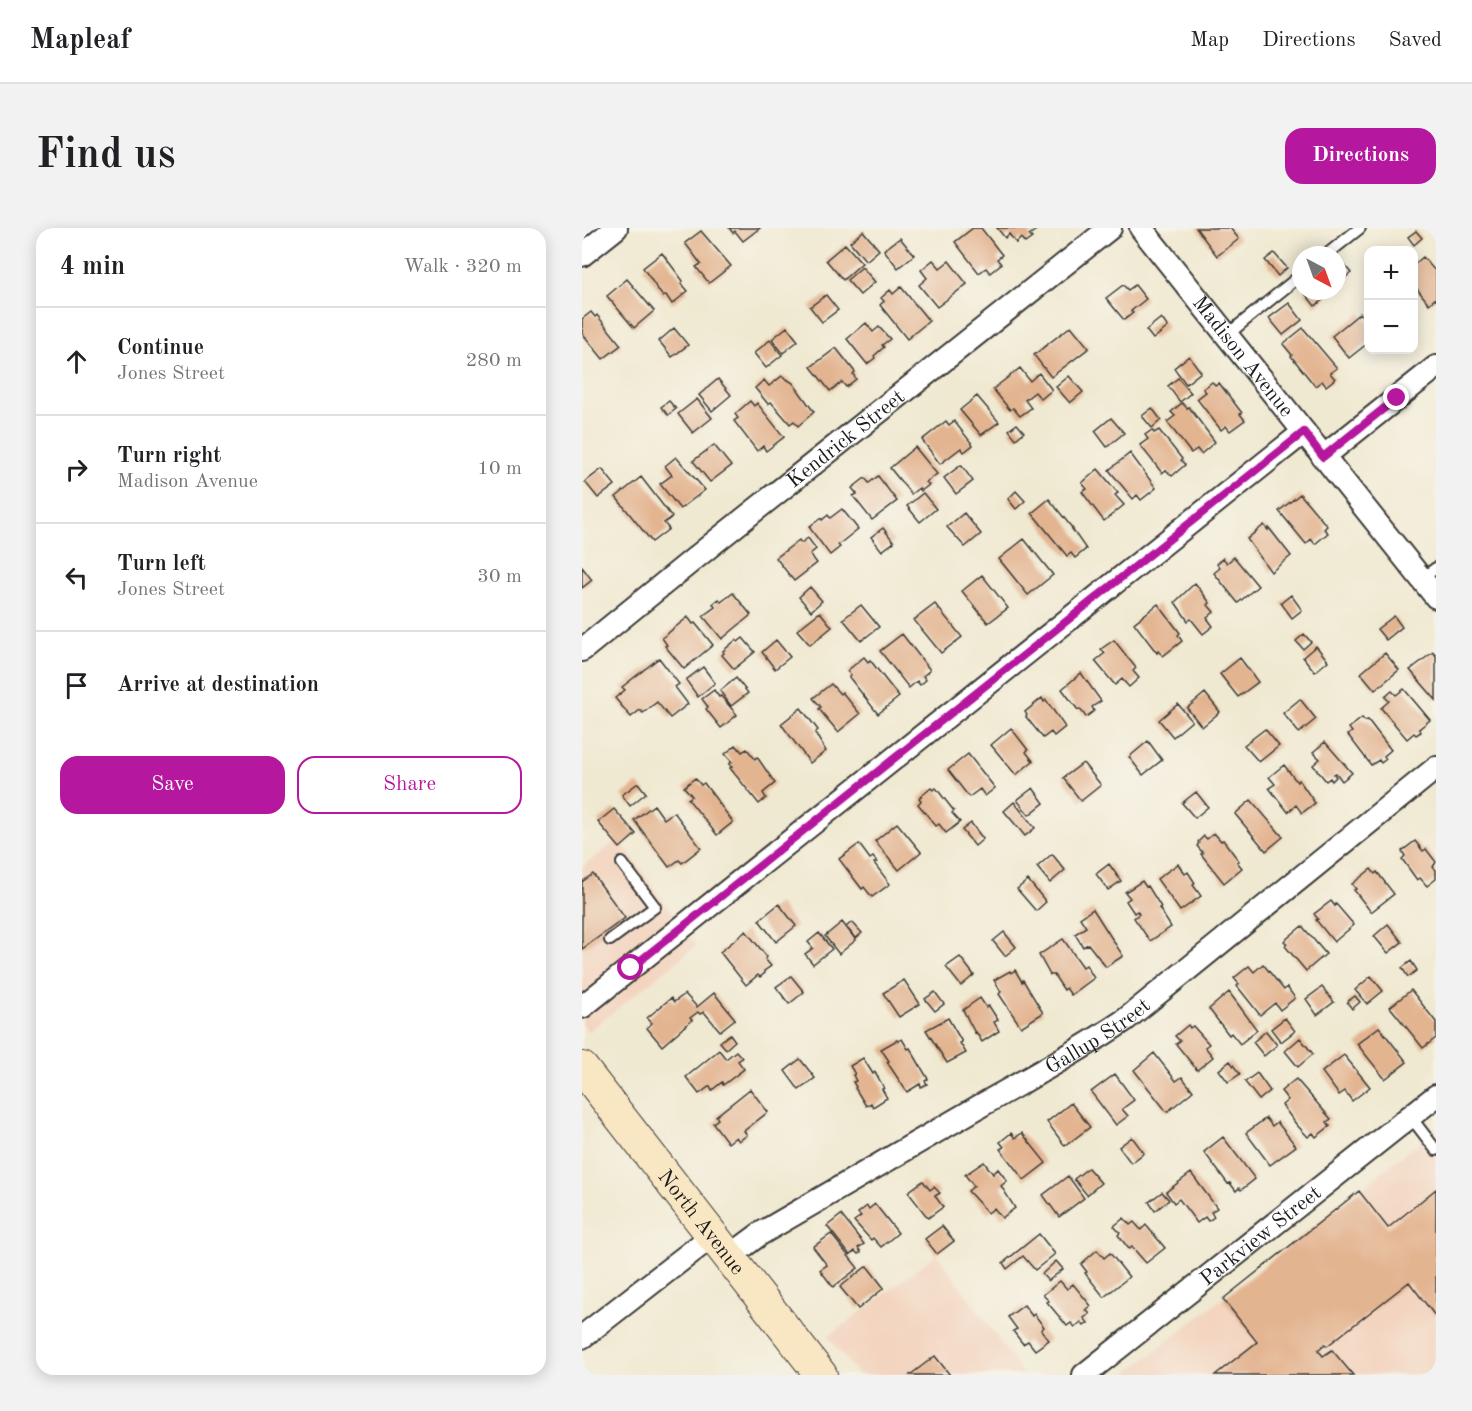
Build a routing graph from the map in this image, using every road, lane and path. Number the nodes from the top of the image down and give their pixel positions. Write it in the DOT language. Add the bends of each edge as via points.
graph roads {
  1 [pos="616,228"];
  2 [pos="1110,228"];
  3 [pos="1141,228"];
  4 [pos="1360,228"];
  5 [pos="1337,246"];
  6 [pos="582,255"];
  7 [pos="1292,282"];
  8 [pos="1227,335"];
  9 [pos="1436,367"];
  10 [pos="1304,432"];
  11 [pos="1323,457"];
  12 [pos="1429,573"];
  13 [pos="1436,597"];
  14 [pos="582,650"];
  15 [pos="1436,768"];
  16 [pos="622,863"];
  17 [pos="610,940"];
  18 [pos="582,1007"];
  19 [pos="582,1068"];
  20 [pos="1436,1096"];
  21 [pos="1410,1116"];
  22 [pos="1436,1150"];
  23 [pos="721,1247"];
  24 [pos="582,1337"];
  25 [pos="821,1375"];
  26 [pos="1084,1375"];
  1 -- 6 [label="street"];
  2 -- 14 [label="street, Kendrick Street"];
  3 -- 8 [label="street, Madison Avenue"];
  4 -- 5 [label="lane"];
  7 -- 8 [label="lane"];
  8 -- 10 [label="street, Madison Avenue"];
  9 -- 11 [label="street"];
  10 -- 11 [label="street, Madison Avenue"];
  10 -- 18 [label="street"];
  11 -- 12 [label="street, Madison Avenue"];
  12 -- 13 [label="street, Madison Avenue"];
  15 -- 23 [label="street, Gallup Street" via="1125,1020 1071,1056 760,1234"];
  16 -- 17 [label="lane" via="655,907"];
  19 -- 23 [label="main road, North Avenue"];
  20 -- 21 [label="street, Parkview Street"];
  21 -- 22 [label="lane"];
  21 -- 26 [label="street, Parkview Street"];
  23 -- 24 [label="street, Gallup Street"];
  23 -- 25 [label="main road, North Avenue"];
}
